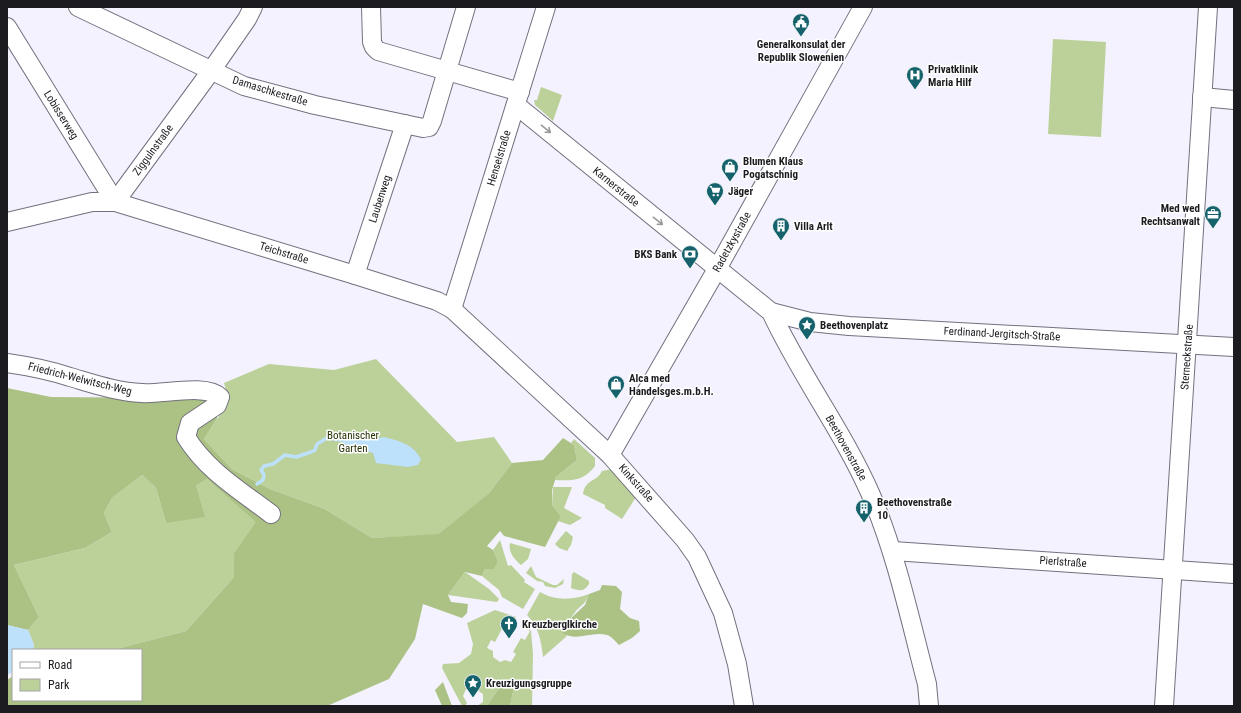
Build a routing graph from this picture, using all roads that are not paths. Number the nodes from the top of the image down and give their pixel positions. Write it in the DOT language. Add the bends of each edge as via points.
graph roads {
  1 [pos="78,7"];
  2 [pos="253,7"];
  3 [pos="371,7"];
  4 [pos="466,7"];
  5 [pos="546,7"];
  6 [pos="863,7"];
  7 [pos="1208,7"];
  8 [pos="101,12"];
  9 [pos="7,27"];
  10 [pos="447,70"];
  11 [pos="211,71"];
  12 [pos="1202,97"];
  13 [pos="518,99"];
  14 [pos="1234,100"];
  15 [pos="405,124"];
  16 [pos="115,202"];
  17 [pos="7,222"];
  18 [pos="717,269"];
  19 [pos="355,275"];
  20 [pos="452,309"];
  21 [pos="771,312"];
  22 [pos="1188,345"];
  23 [pos="1234,347"];
  24 [pos="7,363"];
  25 [pos="610,455"];
  26 [pos="271,514"];
  27 [pos="893,551"];
  28 [pos="1173,570"];
  29 [pos="1234,574"];
  30 [pos="744,706"];
  31 [pos="929,706"];
  32 [pos="1164,706"];
  1 -- 8 [label="street, Damaschkestraße"];
  2 -- 11 [label="street, Ziggulnstraße"];
  3 -- 10 [label="street" via="374,47 378,51"];
  4 -- 10 [label="street"];
  5 -- 13 [label="street, Henselstraße"];
  6 -- 18 [label="street, Radetzkystraße"];
  7 -- 12 [label="street, Sterneckstraße"];
  8 -- 11 [label="street, Damaschkestraße"];
  9 -- 16 [label="street, Lobisserweg"];
  10 -- 13 [label="street"];
  10 -- 15 [label="street, Damaschkestraße" via="429,127"];
  11 -- 15 [label="street, Damaschkestraße" via="244,86 279,96"];
  11 -- 16 [label="street, Ziggulnstraße"];
  12 -- 14 [label="street"];
  12 -- 22 [label="street, Sterneckstraße"];
  13 -- 18 [label="street, Karnerstraße, one-way"];
  13 -- 20 [label="street, Henselstraße"];
  15 -- 19 [label="street, Laubenweg"];
  16 -- 17 [label="street" via="92,202"];
  16 -- 19 [label="street, Teichstraße"];
  18 -- 21 [label="street, Beethovenstraße"];
  18 -- 25 [label="street, Radetzkystraße"];
  19 -- 20 [label="street, Teichstraße" via="437,301"];
  20 -- 25 [label="street, Kinkstraße"];
  21 -- 22 [label="street, Ferdinand-Jergitsch-Straße" via="810,322 849,326"];
  21 -- 27 [label="street, Beethovenstraße" via="785,342 857,467"];
  22 -- 23 [label="street, Ferdinand-Jergitsch-Straße"];
  22 -- 28 [label="street, Sterneckstraße"];
  24 -- 26 [label="street, Friedrich-Welwitsch-Weg" via="32,366 120,391 144,394 192,390 215,392 220,397 217,405 190,423 186,438 197,454 217,473"];
  25 -- 30 [label="street, Kinkstraße" via="673,525 700,564 723,613 737,664"];
  27 -- 28 [label="street, Pierlstraße"];
  27 -- 31 [label="street, Beethovenstraße" via="927,684"];
  28 -- 29 [label="street, Pierlstraße"];
  28 -- 32 [label="street, Sterneckstraße"];
}
